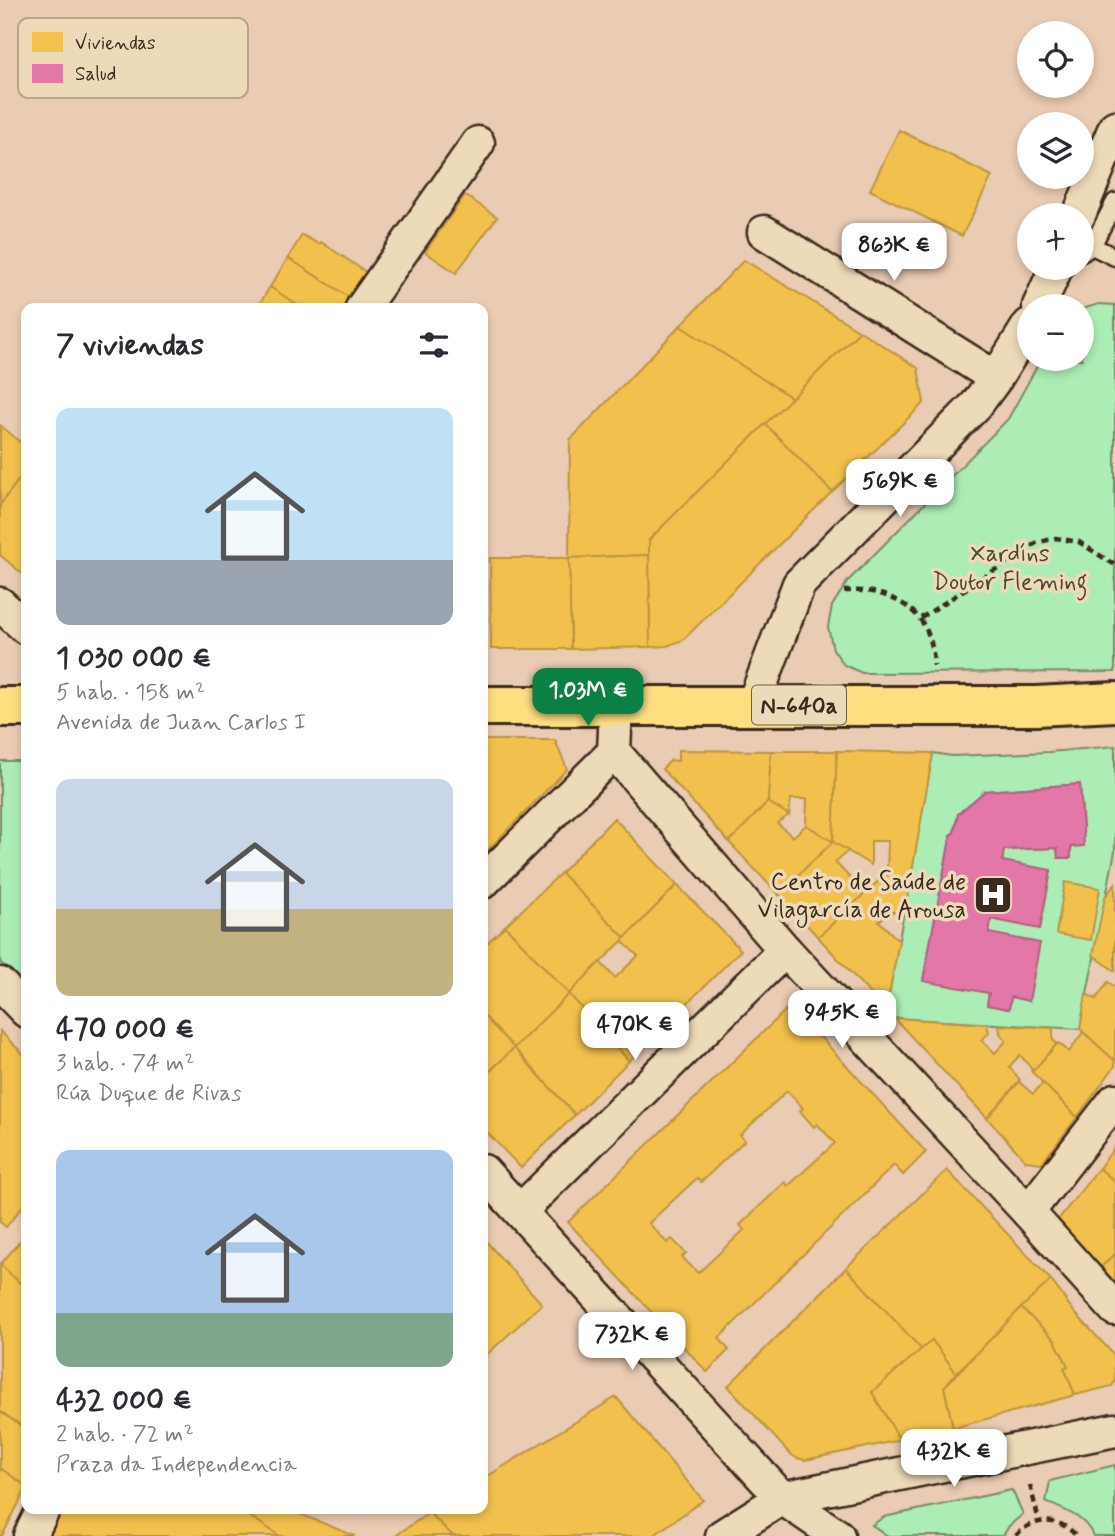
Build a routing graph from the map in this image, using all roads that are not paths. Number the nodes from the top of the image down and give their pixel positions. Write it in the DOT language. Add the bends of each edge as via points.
graph roads {
  1 [pos="1115,127"];
  2 [pos="478,143"];
  3 [pos="1115,202"];
  4 [pos="1084,203"];
  5 [pos="764,232"];
  6 [pos="1094,237"];
  7 [pos="1094,251"];
  8 [pos="1115,257"];
  9 [pos="366,303"];
  10 [pos="1017,345"];
  11 [pos="996,379"];
  12 [pos="0,604"];
  13 [pos="21,623"];
  14 [pos="1115,702"];
  15 [pos="753,705"];
  16 [pos="21,706"];
  17 [pos="488,706"];
  18 [pos="616,706"];
  19 [pos="0,707"];
  20 [pos="614,752"];
  21 [pos="488,877"];
  22 [pos="785,950"];
  23 [pos="0,984"];
  24 [pos="21,1006"];
  25 [pos="1115,1100"];
  26 [pos="488,1176"];
  27 [pos="520,1211"];
  28 [pos="1028,1212"];
  29 [pos="1115,1309"];
  30 [pos="1115,1430"];
  31 [pos="782,1498"];
  32 [pos="41,1514"];
  33 [pos="30,1536"];
  34 [pos="722,1536"];
  35 [pos="838,1536"];
  1 -- 4 [label="street"];
  2 -- 9 [label="street"];
  3 -- 6 [label="lane"];
  5 -- 11 [label="street"];
  7 -- 8 [label="lane"];
  10 -- 11 [label="street"];
  11 -- 15 [label="street" via="976,405 799,584"];
  12 -- 13 [label="street"];
  14 -- 15 [label="main road, N-640a"];
  15 -- 18 [label="main road, N-640a"];
  16 -- 19 [label="main road"];
  17 -- 18 [label="main road, N-640a"];
  18 -- 20 [label="street"];
  20 -- 21 [label="street"];
  20 -- 22 [label="street"];
  22 -- 27 [label="street"];
  22 -- 28 [label="street"];
  23 -- 24 [label="street"];
  25 -- 28 [label="street"];
  26 -- 27 [label="street"];
  27 -- 31 [label="street"];
  28 -- 29 [label="street"];
  30 -- 31 [label="street"];
  31 -- 34 [label="street"];
  31 -- 35 [label="street"];
  32 -- 33 [label="street"];
}
